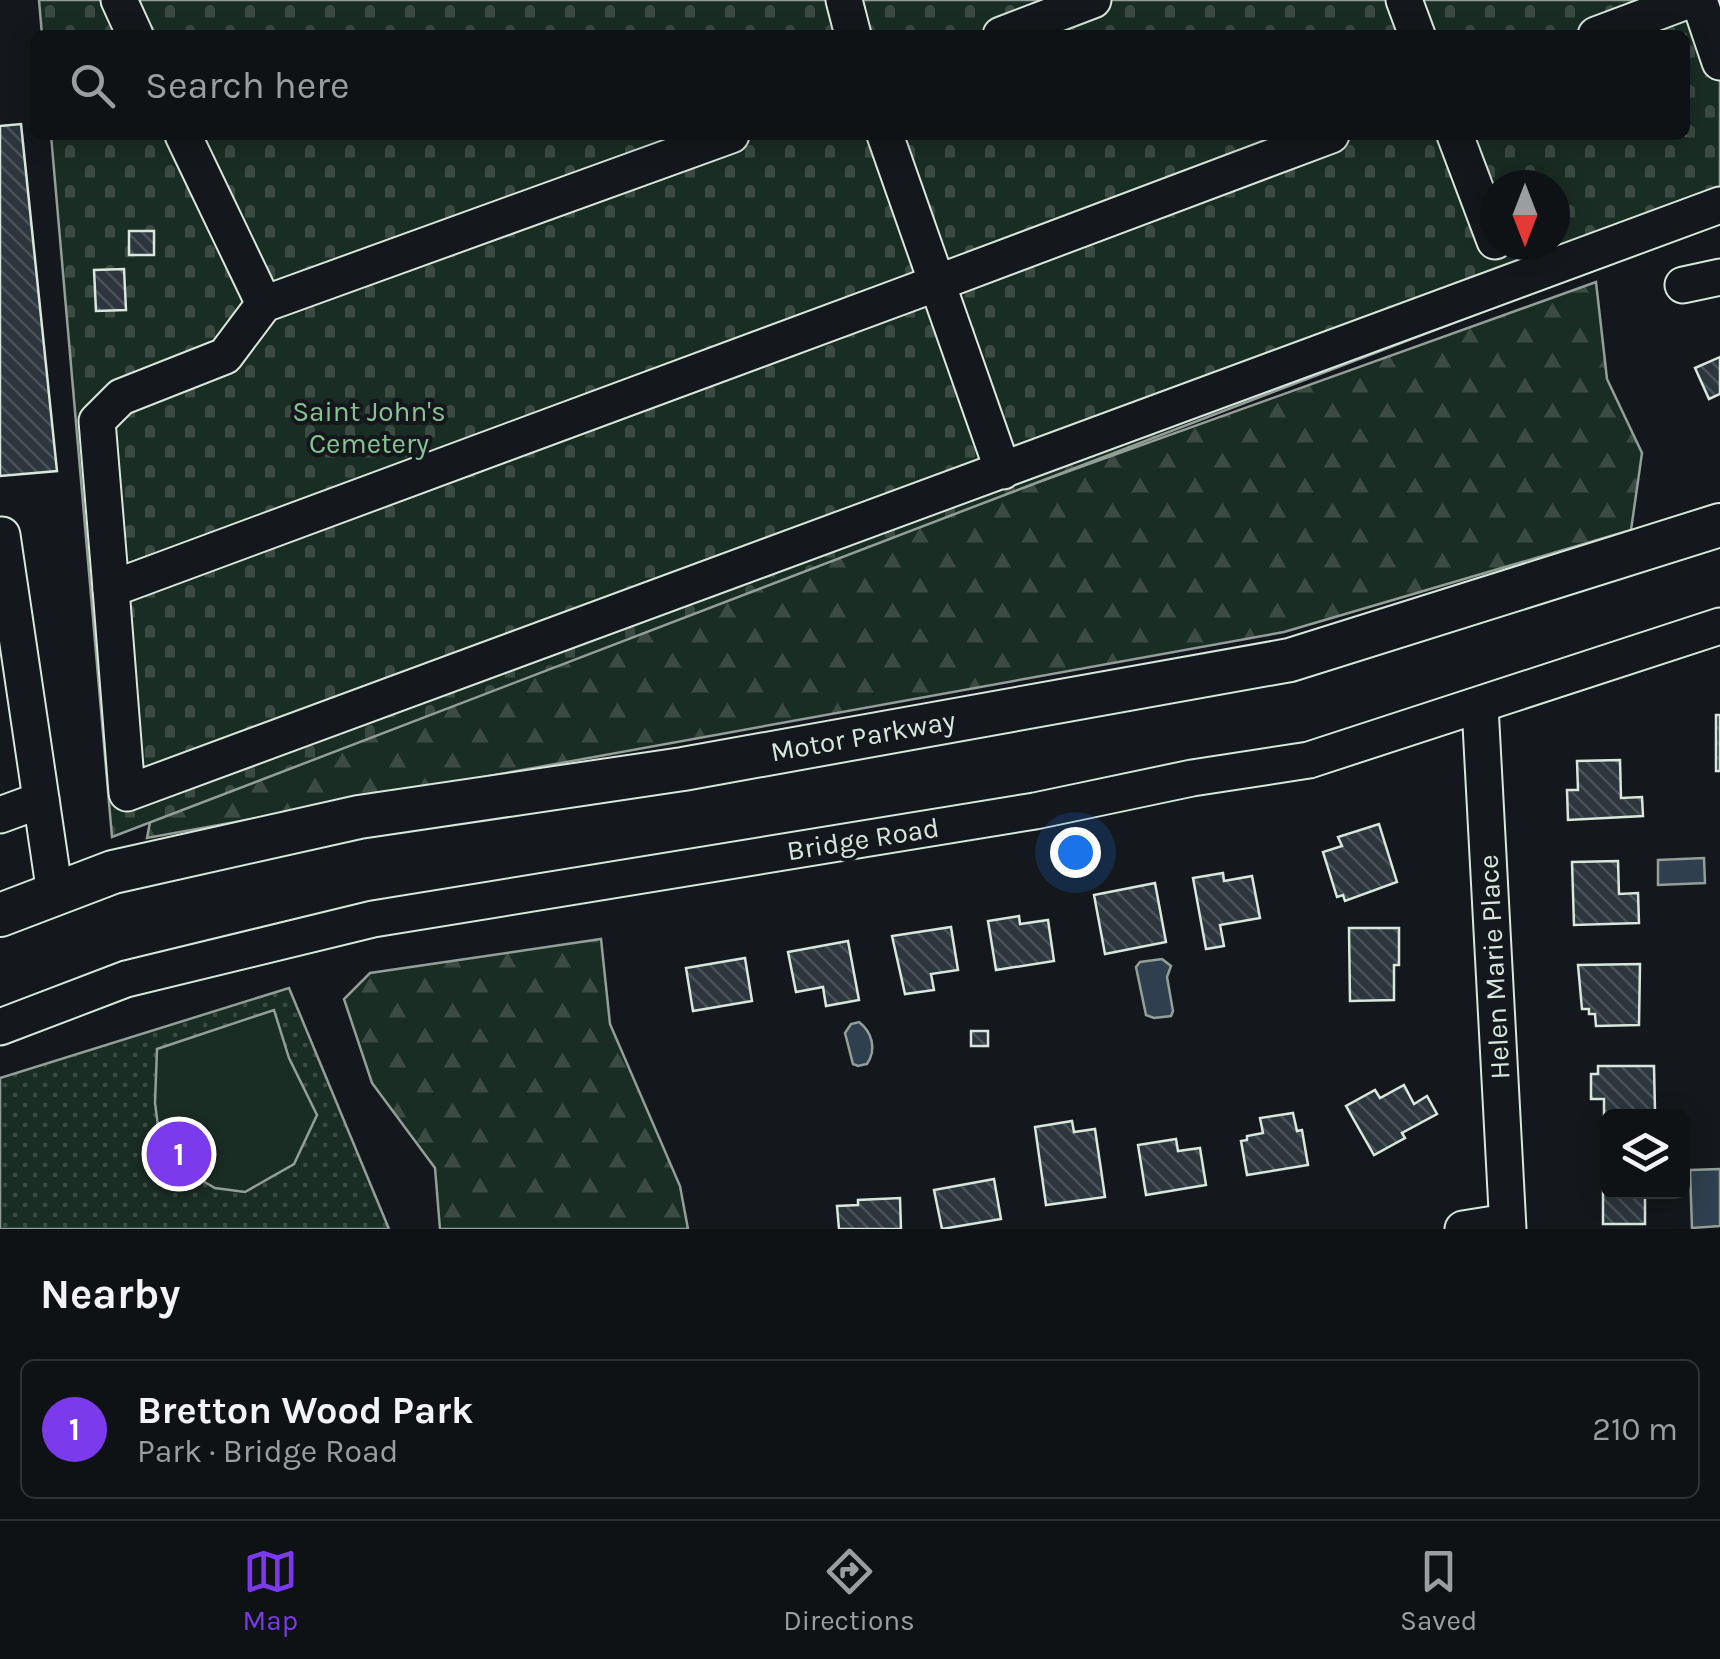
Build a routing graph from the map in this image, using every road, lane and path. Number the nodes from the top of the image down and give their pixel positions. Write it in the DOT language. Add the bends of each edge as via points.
graph roads {
  1 [pos="119,0"];
  2 [pos="844,0"];
  3 [pos="1093,0"];
  4 [pos="1404,0"];
  5 [pos="1689,0"];
  6 [pos="1699,0"];
  7 [pos="134,30"];
  8 [pos="852,30"];
  9 [pos="1014,30"];
  10 [pos="1416,30"];
  11 [pos="1609,30"];
  12 [pos="1720,62"];
  13 [pos="185,140"];
  14 [pos="718,140"];
  15 [pos="887,140"];
  16 [pos="1318,140"];
  17 [pos="1457,140"];
  18 [pos="1480,201"];
  19 [pos="1720,205"];
  20 [pos="1502,260"];
  21 [pos="1720,277"];
  22 [pos="936,283"];
  23 [pos="1511,283"];
  24 [pos="1683,285"];
  25 [pos="264,304"];
  26 [pos="1003,471"];
  27 [pos="1720,526"];
  28 [pos="2,535"];
  29 [pos="111,589"];
  30 [pos="1720,626"];
  31 [pos="1480,706"];
  32 [pos="14,717"];
  33 [pos="41,800"];
  34 [pos="0,815"];
  35 [pos="55,894"];
  36 [pos="0,915"];
  37 [pos="0,1027"];
  38 [pos="1508,1225"];
  39 [pos="1462,1229"];
  1 -- 7 [label="street"];
  2 -- 8 [label="street"];
  3 -- 9 [label="street"];
  4 -- 10 [label="street"];
  5 -- 11 [label="street"];
  6 -- 12 [label="street"];
  13 -- 25 [label="street"];
  14 -- 25 [label="street"];
  15 -- 22 [label="street"];
  16 -- 22 [label="street"];
  17 -- 18 [label="street"];
  19 -- 23 [label="street"];
  20 -- 23 [label="street"];
  21 -- 24 [label="street"];
  22 -- 26 [label="street"];
  22 -- 29 [label="street"];
  23 -- 26 [label="street"];
  25 -- 29 [label="street" via="225,356 121,397 97,421"];
  26 -- 29 [label="street" via="127,793"];
  27 -- 35 [label="main road, Motor Parkway" via="1290,660 683,768 359,817 112,872"];
  28 -- 32 [label="street"];
  30 -- 31 [label="street, Bridge Road"];
  31 -- 37 [label="street, Bridge Road" via="1309,760 373,919 126,979"];
  31 -- 38 [label="street, Helen Marie Place"];
  32 -- 33 [label="street"];
  33 -- 34 [label="street"];
  33 -- 35 [label="street"];
  35 -- 36 [label="main road, Motor Parkway"];
  38 -- 39 [label="street"];
}
